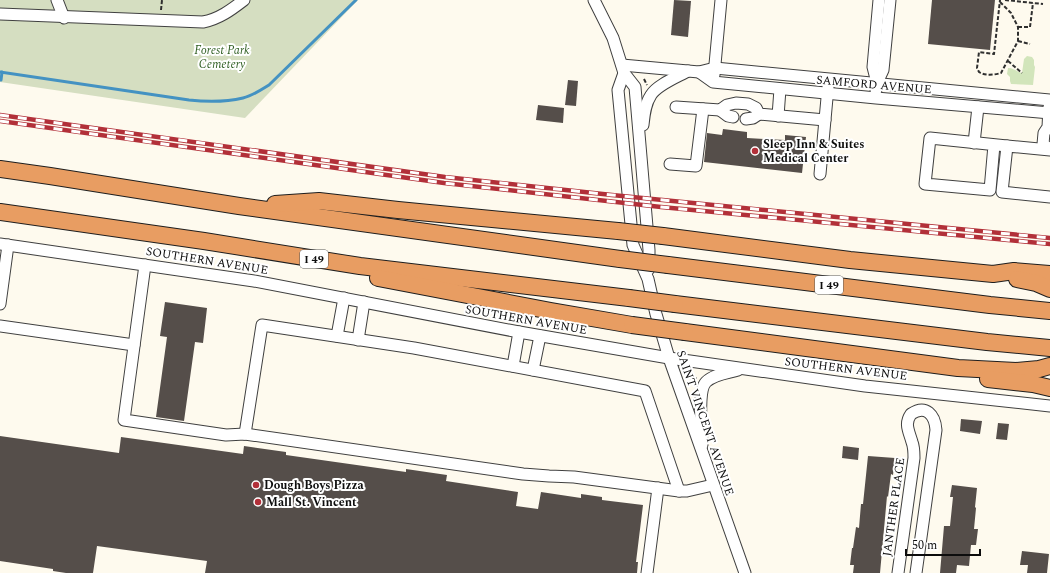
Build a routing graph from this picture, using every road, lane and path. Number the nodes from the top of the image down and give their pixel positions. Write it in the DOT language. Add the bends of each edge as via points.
graph roads {
  1 [pos="57,0"];
  2 [pos="244,0"];
  3 [pos="594,0"];
  4 [pos="721,0"];
  5 [pos="879,0"];
  6 [pos="890,0"];
  7 [pos="1004,0"];
  8 [pos="1000,1"];
  9 [pos="1033,3"];
  10 [pos="1043,4"];
  11 [pos="0,14"];
  12 [pos="64,18"];
  13 [pos="1018,27"];
  14 [pos="1018,41"];
  15 [pos="1030,44"];
  16 [pos="1008,61"];
  17 [pos="715,68"];
  18 [pos="623,69"];
  19 [pos="688,71"];
  20 [pos="699,72"];
  21 [pos="1022,73"];
  22 [pos="828,78"];
  23 [pos="713,82"];
  24 [pos="877,83"];
  25 [pos="780,88"];
  26 [pos="828,93"];
  27 [pos="876,98"];
  28 [pos="1050,99"];
  29 [pos="676,106"];
  30 [pos="978,107"];
  31 [pos="703,109"];
  32 [pos="720,110"];
  33 [pos="1049,113"];
  34 [pos="759,114"];
  35 [pos="778,116"];
  36 [pos="733,117"];
  37 [pos="746,118"];
  38 [pos="825,120"];
  39 [pos="1049,129"];
  40 [pos="640,143"];
  41 [pos="974,143"];
  42 [pos="994,145"];
  43 [pos="1007,146"];
  44 [pos="1048,148"];
  45 [pos="670,164"];
  46 [pos="0,169"];
  47 [pos="992,170"];
  48 [pos="1005,171"];
  49 [pos="820,174"];
  50 [pos="1050,197"];
  51 [pos="239,206"];
  52 [pos="0,212"];
  53 [pos="204,242"];
  54 [pos="4,244"];
  55 [pos="144,265"];
  56 [pos="993,274"];
  57 [pos="1050,274"];
  58 [pos="648,280"];
  59 [pos="1050,289"];
  60 [pos="344,298"];
  61 [pos="364,302"];
  62 [pos="0,304"];
  63 [pos="1050,311"];
  64 [pos="0,326"];
  65 [pos="519,332"];
  66 [pos="337,336"];
  67 [pos="540,336"];
  68 [pos="358,340"];
  69 [pos="134,345"];
  70 [pos="1050,348"];
  71 [pos="668,358"];
  72 [pos="513,366"];
  73 [pos="1050,366"];
  74 [pos="958,368"];
  75 [pos="744,369"];
  76 [pos="534,370"];
  77 [pos="694,372"];
  78 [pos="695,378"];
  79 [pos="1050,388"];
  80 [pos="1049,406"];
  81 [pos="245,434"];
  82 [pos="703,455"];
  83 [pos="713,485"];
  84 [pos="658,488"];
  85 [pos="679,491"];
  86 [pos="647,573"];
  87 [pos="745,573"];
  88 [pos="898,573"];
  89 [pos="916,573"];
  1 -- 12 [label="street"];
  2 -- 12 [label="street" via="215,20 203,22"];
  3 -- 18 [label="street, SAINT VINCENT AVENUE" via="613,38"];
  4 -- 17 [label="street"];
  5 -- 24 [label="street" via="873,67"];
  6 -- 24 [label="street" via="883,70"];
  7 -- 9 [label="path"];
  8 -- 13 [label="path" via="1012,13"];
  8 -- 16 [label="path" via="994,54 979,52 977,68 982,74 996,74 1000,73"];
  9 -- 10 [label="path"];
  9 -- 13 [label="path" via="1030,27"];
  11 -- 12 [label="street"];
  13 -- 14 [label="path"];
  14 -- 15 [label="path"];
  14 -- 16 [label="path"];
  16 -- 21 [label="path"];
  17 -- 20 [label="street, SAMFORD AVENUE"];
  17 -- 22 [label="street, SAMFORD AVENUE"];
  17 -- 23 [label="street"];
  18 -- 19 [label="street, SAMFORD AVENUE"];
  18 -- 40 [label="street, SAINT VINCENT AVENUE" via="635,87"];
  18 -- 58 [label="street, SAINT VINCENT AVENUE" via="618,90 633,245"];
  19 -- 20 [label="street, SAMFORD AVENUE"];
  19 -- 40 [label="street" via="661,86 651,95 646,107"];
  20 -- 23 [label="street"];
  22 -- 24 [label="street, SAMFORD AVENUE"];
  22 -- 26 [label="street"];
  23 -- 25 [label="street, SAMFORD AVENUE"];
  24 -- 27 [label="street"];
  24 -- 28 [label="street, SAMFORD AVENUE"];
  25 -- 26 [label="street, SAMFORD AVENUE"];
  25 -- 35 [label="street"];
  26 -- 27 [label="street, SAMFORD AVENUE"];
  26 -- 38 [label="street"];
  27 -- 30 [label="street, SAMFORD AVENUE"];
  28 -- 33 [label="street"];
  29 -- 31 [label="street"];
  30 -- 33 [label="street, SAMFORD AVENUE"];
  30 -- 41 [label="street"];
  31 -- 32 [label="street"];
  31 -- 45 [label="street" via="696,166"];
  32 -- 34 [label="street" via="736,103 748,104 756,108"];
  32 -- 36 [label="street"];
  33 -- 39 [label="street"];
  34 -- 35 [label="street"];
  34 -- 37 [label="street" via="753,118"];
  35 -- 38 [label="street"];
  38 -- 49 [label="street"];
  39 -- 44 [label="street" via="1044,133 1043,144"];
  40 -- 58 [label="street, SAINT VINCENT AVENUE" via="649,250"];
  41 -- 42 [label="street"];
  41 -- 47 [label="street" via="930,138 925,184 990,190"];
  42 -- 43 [label="street"];
  42 -- 47 [label="street"];
  43 -- 44 [label="street"];
  43 -- 48 [label="street"];
  46 -- 51 [label="highway, I 49"];
  47 -- 48 [label="street"];
  48 -- 50 [label="street" via="1002,192"];
  51 -- 56 [label="highway, bridge" via="319,201 618,231 850,260"];
  51 -- 63 [label="highway, I 49, bridge" via="620,259"];
  52 -- 53 [label="highway, I 49"];
  53 -- 70 [label="highway, I 49, bridge" via="360,266"];
  53 -- 74 [label="highway, bridge" via="415,285 632,325"];
  54 -- 55 [label="street, SOUTHERN AVENUE"];
  54 -- 62 [label="street"];
  55 -- 60 [label="street, SOUTHERN AVENUE" via="254,281"];
  55 -- 69 [label="street"];
  56 -- 57 [label="highway" via="1014,271"];
  56 -- 59 [label="highway" via="1025,280"];
  58 -- 71 [label="street, SAINT VINCENT AVENUE"];
  60 -- 61 [label="street, SOUTHERN AVENUE"];
  60 -- 66 [label="street"];
  61 -- 65 [label="street, SOUTHERN AVENUE"];
  61 -- 68 [label="street"];
  64 -- 69 [label="street"];
  65 -- 67 [label="street, SOUTHERN AVENUE"];
  65 -- 72 [label="street"];
  66 -- 68 [label="street"];
  66 -- 81 [label="street" via="262,325"];
  67 -- 71 [label="street, SOUTHERN AVENUE"];
  67 -- 76 [label="street"];
  68 -- 72 [label="street"];
  69 -- 81 [label="street" via="124,420 226,435"];
  71 -- 75 [label="street, SOUTHERN AVENUE"];
  71 -- 82 [label="street, SAINT VINCENT AVENUE"];
  72 -- 76 [label="street"];
  73 -- 74 [label="highway" via="1016,371"];
  74 -- 79 [label="highway" via="985,379"];
  75 -- 80 [label="street, SOUTHERN AVENUE" via="864,386"];
  75 -- 82 [label="street" via="713,377 704,385 701,406"];
  76 -- 85 [label="street" via="645,391"];
  77 -- 78 [label="path"];
  81 -- 84 [label="street" via="523,474 574,477"];
  82 -- 83 [label="street, SAINT VINCENT AVENUE"];
  83 -- 85 [label="street"];
  83 -- 87 [label="street, SAINT VINCENT AVENUE"];
  84 -- 85 [label="street"];
  84 -- 86 [label="street"];
  88 -- 89 [label="street, JANTHER PLACE" via="914,458 907,424 911,414 920,410 931,414 936,430"];
}
